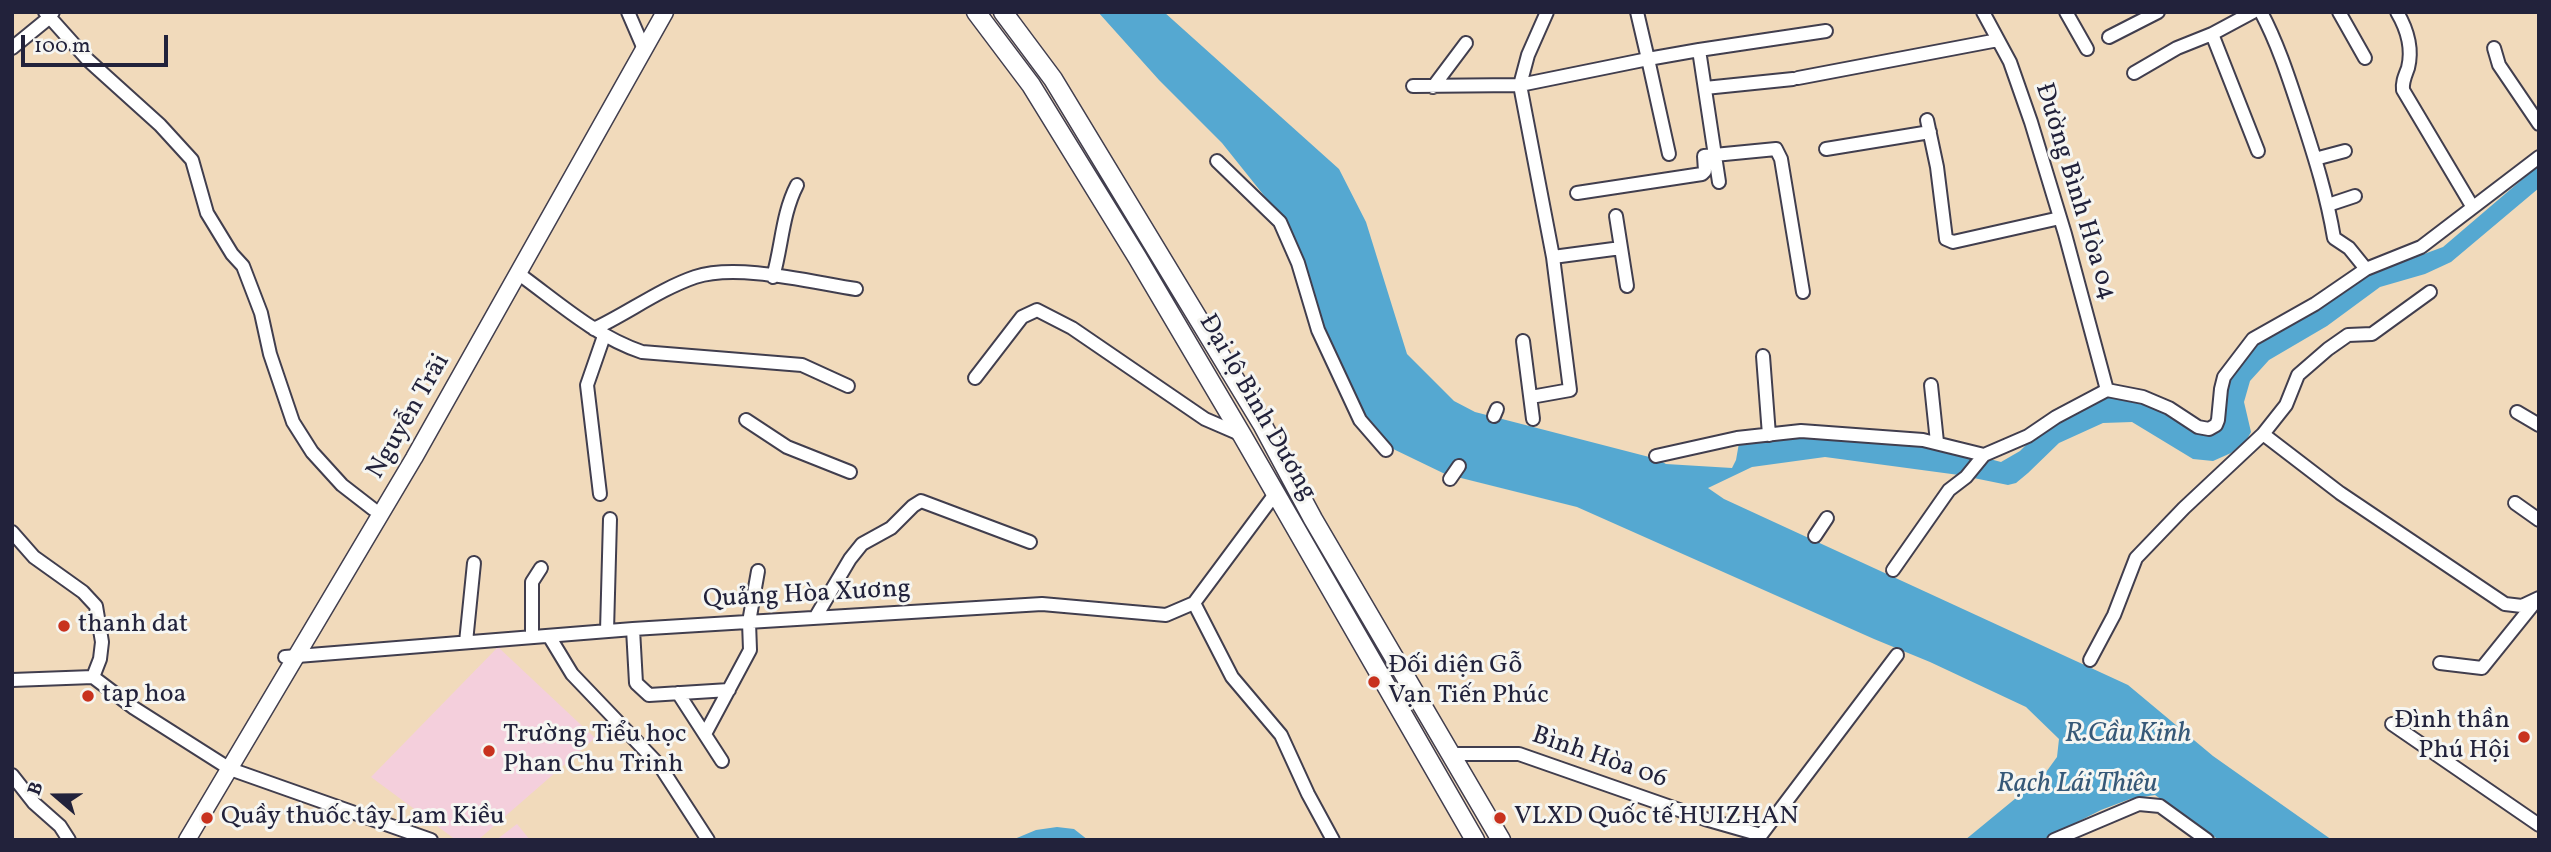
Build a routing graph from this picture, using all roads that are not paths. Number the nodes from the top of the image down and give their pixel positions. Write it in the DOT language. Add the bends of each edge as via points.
graph roads {
  1 [pos="628,12"];
  2 [pos="653,12"];
  3 [pos="665,12"];
  4 [pos="976,12"];
  5 [pos="1003,12"];
  6 [pos="1547,12"];
  7 [pos="1637,12"];
  8 [pos="2066,12"];
  9 [pos="2158,12"];
  10 [pos="2253,12"];
  11 [pos="2261,12"];
  12 [pos="2339,12"];
  13 [pos="2397,12"];
  14 [pos="49,14"];
  15 [pos="1988,14"];
  16 [pos="1826,30"];
  17 [pos="2212,34"];
  18 [pos="2109,37"];
  19 [pos="1998,40"];
  20 [pos="641,43"];
  21 [pos="1466,43"];
  22 [pos="12,48"];
  23 [pos="2494,48"];
  24 [pos="2087,49"];
  25 [pos="1699,50"];
  26 [pos="2365,58"];
  27 [pos="1648,59"];
  28 [pos="2134,73"];
  29 [pos="1520,85"];
  30 [pos="1413,86"];
  31 [pos="1433,88"];
  32 [pos="1705,88"];
  33 [pos="2539,124"];
  34 [pos="1825,149"];
  35 [pos="2258,151"];
  36 [pos="2345,151"];
  37 [pos="1670,154"];
  38 [pos="1715,155"];
  39 [pos="2539,157"];
  40 [pos="2315,159"];
  41 [pos="1217,161"];
  42 [pos="1718,182"];
  43 [pos="797,185"];
  44 [pos="1577,193"];
  45 [pos="2355,196"];
  46 [pos="552,203"];
  47 [pos="2328,205"];
  48 [pos="2472,206"];
  49 [pos="1616,216"];
  50 [pos="2060,218"];
  51 [pos="1621,248"];
  52 [pos="1553,257"];
  53 [pos="2366,270"];
  54 [pos="519,274"];
  55 [pos="773,277"];
  56 [pos="1627,286"];
  57 [pos="856,289"];
  58 [pos="1802,292"];
  59 [pos="2430,292"];
  60 [pos="599,333"];
  61 [pos="1523,341"];
  62 [pos="1763,356"];
  63 [pos="975,378"];
  64 [pos="1931,385"];
  65 [pos="848,386"];
  66 [pos="2107,390"];
  67 [pos="1531,397"];
  68 [pos="2517,412"];
  69 [pos="1533,419"];
  70 [pos="746,420"];
  71 [pos="1262,424"];
  72 [pos="2539,425"];
  73 [pos="2263,434"];
  74 [pos="1242,435"];
  75 [pos="1769,435"];
  76 [pos="1937,442"];
  77 [pos="1385,450"];
  78 [pos="1984,455"];
  79 [pos="410,456"];
  80 [pos="1656,456"];
  81 [pos="1459,466"];
  82 [pos="850,472"];
  83 [pos="1450,479"];
  84 [pos="600,494"];
  85 [pos="1275,494"];
  86 [pos="2515,503"];
  87 [pos="373,509"];
  88 [pos="1827,518"];
  89 [pos="610,519"];
  90 [pos="2539,520"];
  91 [pos="12,532"];
  92 [pos="1815,536"];
  93 [pos="1030,542"];
  94 [pos="474,563"];
  95 [pos="541,568"];
  96 [pos="758,570"];
  97 [pos="1893,570"];
  98 [pos="2539,598"];
  99 [pos="1194,603"];
  100 [pos="816,618"];
  101 [pos="749,622"];
  102 [pos="633,629"];
  103 [pos="607,631"];
  104 [pos="549,636"];
  105 [pos="532,637"];
  106 [pos="466,642"];
  107 [pos="291,656"];
  108 [pos="1895,657"];
  109 [pos="2090,660"];
  110 [pos="2440,663"];
  111 [pos="94,678"];
  112 [pos="12,680"];
  113 [pos="729,690"];
  114 [pos="678,693"];
  115 [pos="2392,724"];
  116 [pos="705,734"];
  117 [pos="1451,754"];
  118 [pos="722,761"];
  119 [pos="225,766"];
  120 [pos="12,775"];
  121 [pos="1465,779"];
  122 [pos="1447,790"];
  123 [pos="2539,825"];
  124 [pos="69,840"];
  125 [pos="175,840"];
  126 [pos="187,840"];
  127 [pos="431,840"];
  128 [pos="708,840"];
  129 [pos="1333,840"];
  130 [pos="1475,840"];
  131 [pos="1501,840"];
  132 [pos="2054,840"];
  133 [pos="2207,840"];
  1 -- 20 [label="street"];
  2 -- 20 [label="main road, Nguyễn Trãi"];
  3 -- 20 [label="main road, Nguyễn Trãi"];
  4 -- 74 [label="highway, Đại lộ Bình Dương" via="1031,85"];
  5 -- 71 [label="highway, Đại lộ Bình Dương" via="1053,79"];
  6 -- 29 [label="street"];
  7 -- 27 [label="street"];
  8 -- 24 [label="street"];
  9 -- 18 [label="street"];
  10 -- 17 [label="street"];
  11 -- 40 [label="street" via="2278,48"];
  12 -- 26 [label="street"];
  13 -- 48 [label="street" via="2410,51 2403,90"];
  14 -- 22 [label="street"];
  14 -- 87 [label="street" via="88,60 192,160 207,213 248,278 293,422 342,485"];
  15 -- 19 [label="street, Đường Bình Hòa 04"];
  16 -- 25 [label="street"];
  17 -- 28 [label="street"];
  17 -- 35 [label="street"];
  19 -- 32 [label="street" via="1796,79"];
  19 -- 50 [label="street, Đường Bình Hòa 04" via="2010,62"];
  20 -- 46 [label="main road, Nguyễn Trãi"];
  21 -- 31 [label="street"];
  23 -- 33 [label="street" via="2499,65"];
  25 -- 27 [label="street"];
  25 -- 32 [label="street"];
  27 -- 29 [label="street"];
  27 -- 37 [label="street"];
  29 -- 31 [label="street"];
  29 -- 52 [label="street"];
  30 -- 31 [label="street"];
  32 -- 38 [label="street"];
  34 -- 50 [label="street" via="1928,126 1946,239 1953,242"];
  36 -- 40 [label="street"];
  38 -- 42 [label="street"];
  38 -- 44 [label="street" via="1703,157 1702,174"];
  38 -- 58 [label="street" via="1772,148 1778,152"];
  39 -- 48 [label="street"];
  40 -- 47 [label="street"];
  41 -- 77 [label="street" via="1279,222 1298,263 1318,330 1360,420"];
  43 -- 55 [label="street" via="786,208"];
  45 -- 47 [label="street"];
  46 -- 54 [label="main road, Nguyễn Trãi"];
  46 -- 79 [label="main road, Nguyễn Trãi"];
  47 -- 53 [label="street" via="2334,238 2349,248"];
  48 -- 53 [label="street" via="2421,247"];
  49 -- 51 [label="street"];
  50 -- 66 [label="street, Đường Bình Hòa 04"];
  51 -- 52 [label="street"];
  51 -- 56 [label="street"];
  52 -- 67 [label="street" via="1570,390"];
  53 -- 66 [label="street" via="2253,339 2224,377 2213,428 2199,427 2143,397"];
  54 -- 60 [label="street"];
  54 -- 79 [label="main road, Nguyễn Trãi"];
  55 -- 57 [label="street"];
  55 -- 60 [label="street" via="729,271 694,278"];
  59 -- 73 [label="street" via="2372,334 2348,334 2328,349 2298,375 2286,405"];
  60 -- 65 [label="street" via="642,352 802,365"];
  60 -- 84 [label="street" via="587,385"];
  61 -- 67 [label="street"];
  62 -- 75 [label="street"];
  63 -- 74 [label="street" via="1022,317 1037,310 1072,328 1205,419"];
  64 -- 76 [label="street"];
  66 -- 78 [label="street" via="2028,436"];
  67 -- 69 [label="street"];
  68 -- 72 [label="street"];
  70 -- 82 [label="street" via="787,447"];
  71 -- 74 [label="highway"];
  71 -- 117 [label="highway, Đại lộ Bình Dương"];
  73 -- 98 [label="street" via="2340,493 2505,604 2522,606"];
  73 -- 109 [label="street" via="2136,558"];
  74 -- 85 [label="highway, Đại lộ Bình Dương"];
  75 -- 76 [label="street" via="1801,432"];
  75 -- 80 [label="street"];
  76 -- 78 [label="street"];
  78 -- 97 [label="street" via="1949,490"];
  79 -- 87 [label="main road, Nguyễn Trãi"];
  79 -- 107 [label="main road, Nguyễn Trãi"];
  81 -- 83 [label="street"];
  85 -- 99 [label="street"];
  85 -- 122 [label="highway, Đại lộ Bình Dương"];
  86 -- 90 [label="street"];
  87 -- 107 [label="main road, Nguyễn Trãi"];
  88 -- 92 [label="street"];
  89 -- 103 [label="street"];
  91 -- 111 [label="street" via="34,557 96,606 102,642"];
  93 -- 100 [label="street" via="921,501 891,528 862,544"];
  94 -- 106 [label="street"];
  95 -- 105 [label="street" via="532,582"];
  96 -- 101 [label="street"];
  98 -- 110 [label="street" via="2482,668"];
  99 -- 100 [label="street, Quảng Hòa Xương" via="1166,615 1042,604"];
  99 -- 129 [label="street" via="1232,677 1281,735"];
  100 -- 101 [label="street, Quảng Hòa Xương"];
  101 -- 102 [label="street, Quảng Hòa Xương"];
  101 -- 113 [label="street" via="750,650"];
  102 -- 103 [label="street, Quảng Hòa Xương"];
  102 -- 114 [label="street" via="636,683 649,695"];
  103 -- 104 [label="street, Quảng Hòa Xương"];
  104 -- 105 [label="street, Quảng Hòa Xương"];
  104 -- 128 [label="street" via="572,674 660,766"];
  105 -- 106 [label="street, Quảng Hòa Xương"];
  106 -- 107 [label="street, Quảng Hòa Xương"];
  107 -- 119 [label="main road, Nguyễn Trãi"];
  108 -- 117 [label="street, Bình Hòa 06" via="1761,835 1519,754"];
  111 -- 112 [label="street"];
  111 -- 119 [label="street"];
  113 -- 114 [label="street"];
  113 -- 116 [label="street"];
  114 -- 116 [label="street"];
  115 -- 123 [label="street"];
  116 -- 118 [label="street"];
  117 -- 121 [label="highway, Đại lộ Bình Dương"];
  119 -- 125 [label="main road, Nguyễn Trãi"];
  119 -- 126 [label="main road, Nguyễn Trãi"];
  119 -- 127 [label="street"];
  120 -- 124 [label="street"];
  121 -- 122 [label="highway"];
  121 -- 131 [label="highway, Đại lộ Bình Dương"];
  122 -- 130 [label="highway, Đại lộ Bình Dương"];
  132 -- 133 [label="street" via="2139,804 2160,806"];
}
